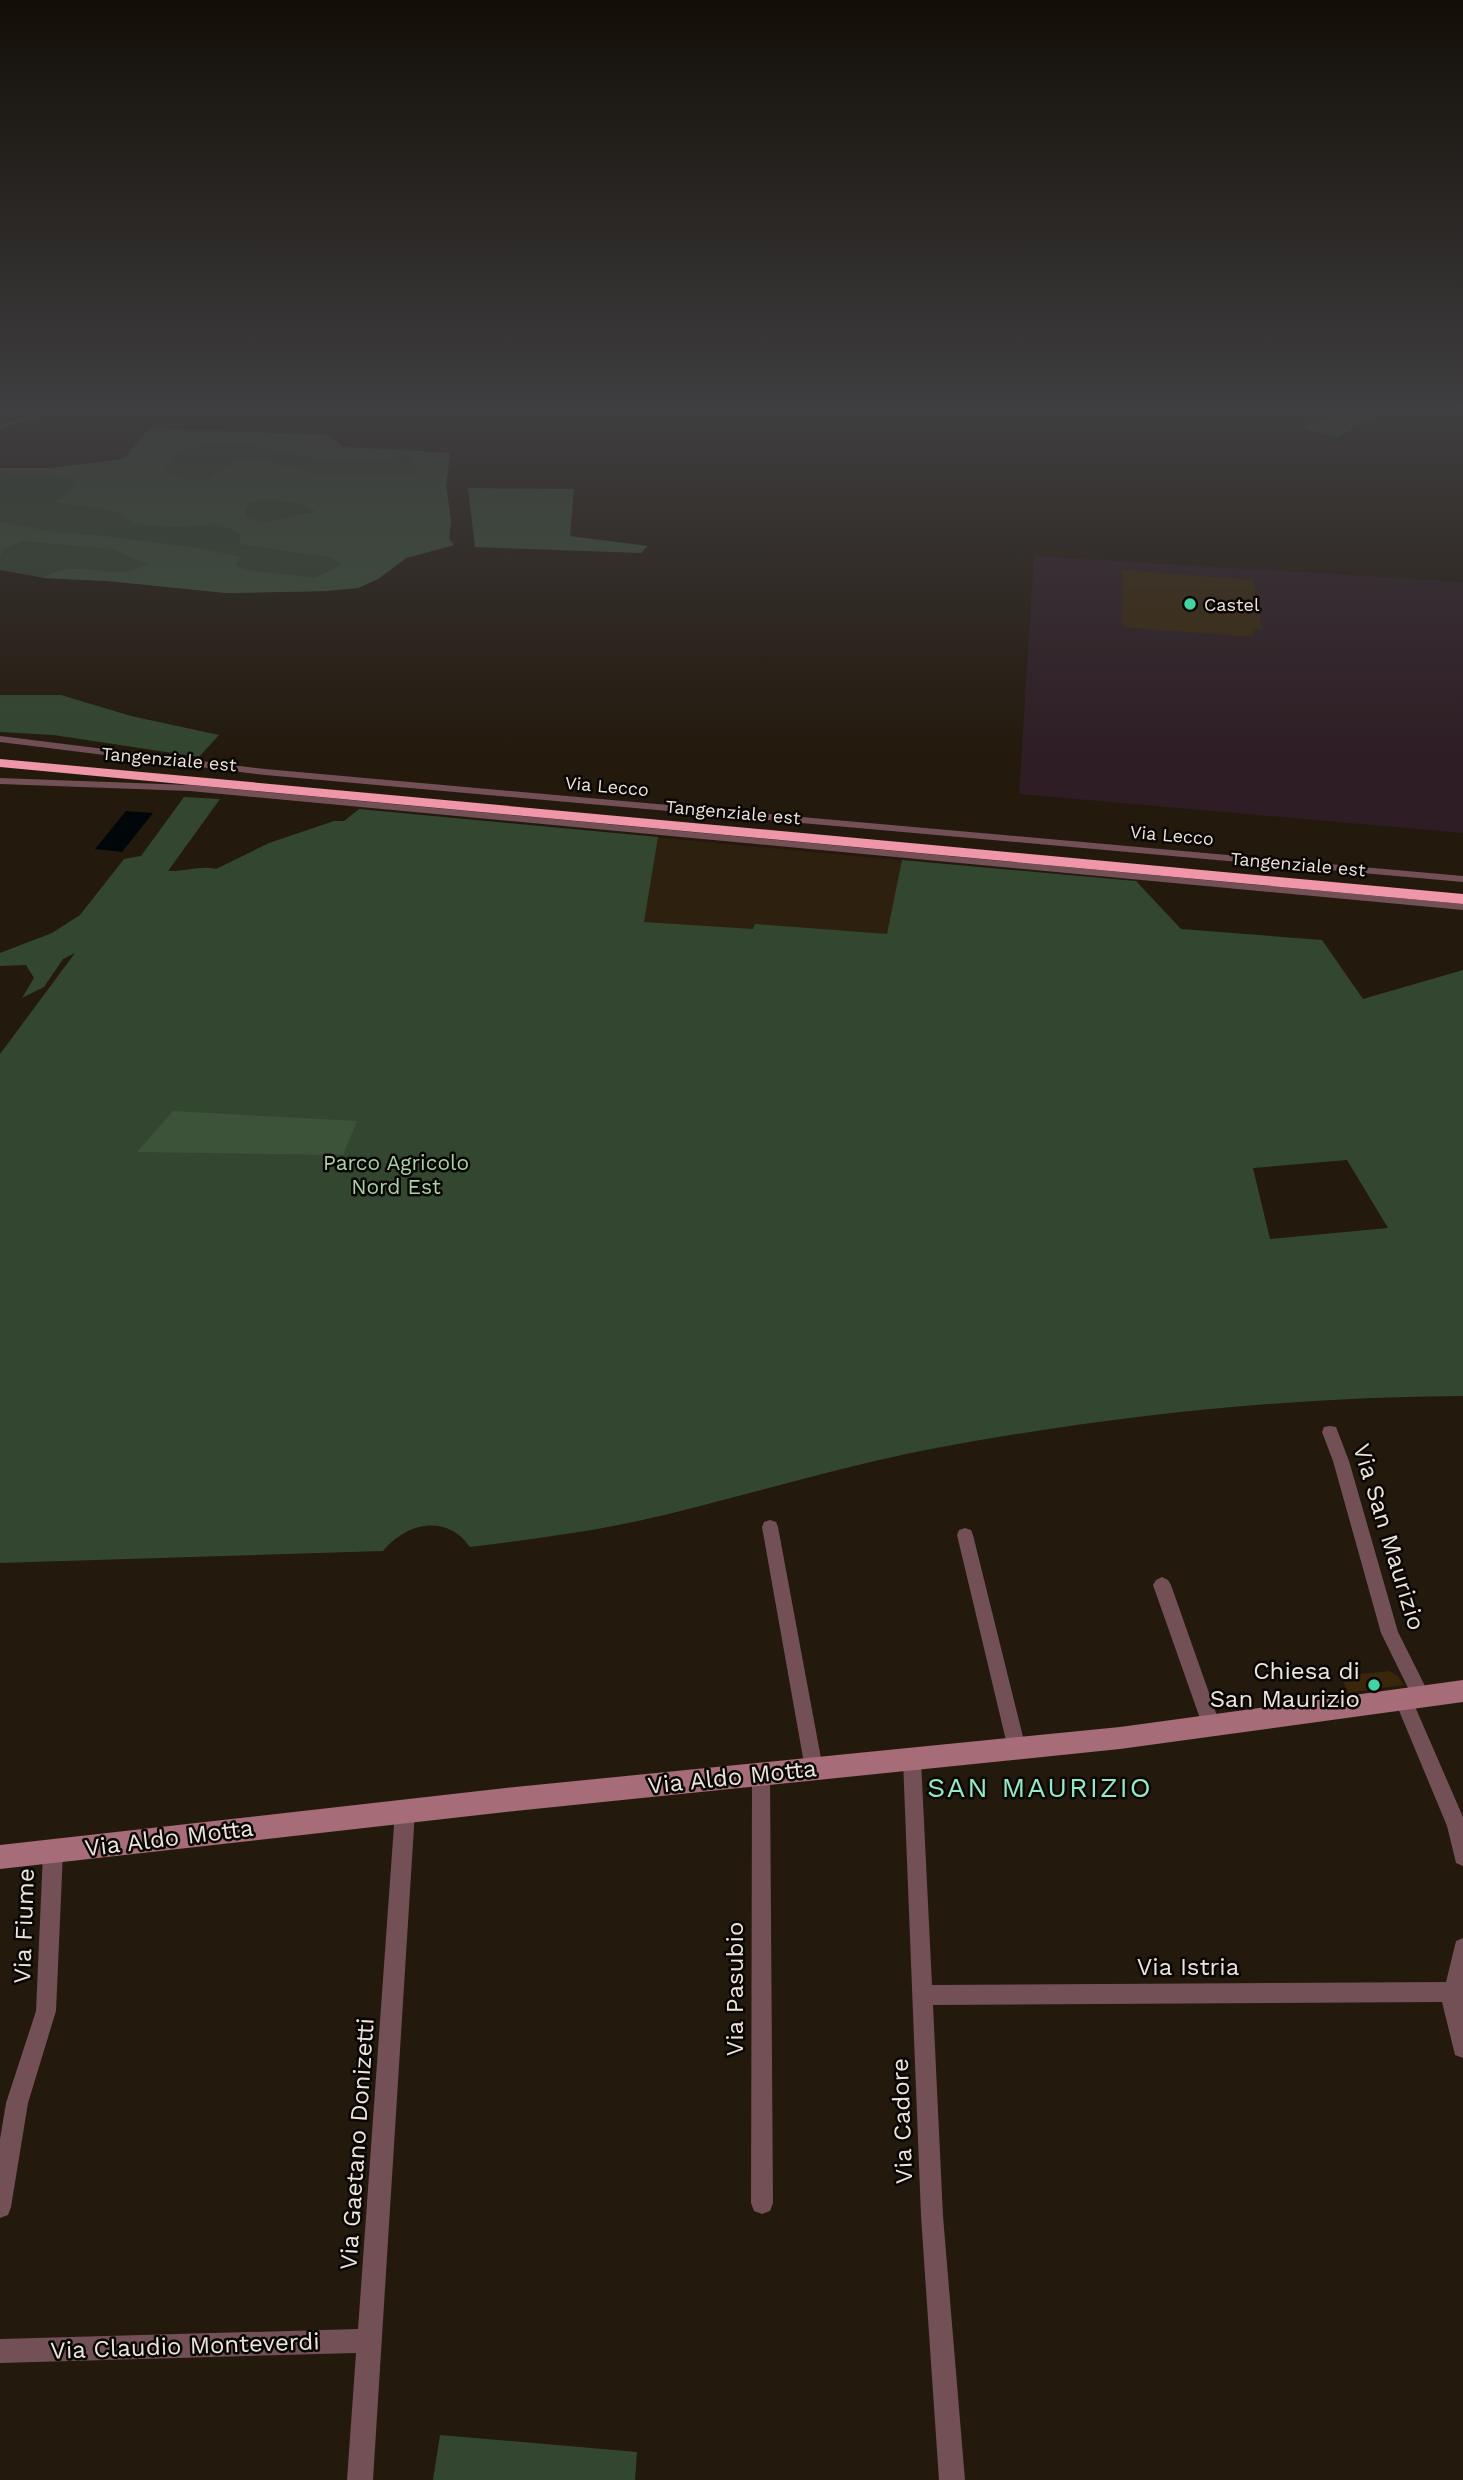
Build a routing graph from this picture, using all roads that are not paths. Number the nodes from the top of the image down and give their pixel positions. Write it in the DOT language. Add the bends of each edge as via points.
graph roads {
  1 [pos="0,739"];
  2 [pos="0,748"];
  3 [pos="0,755"];
  4 [pos="0,763"];
  5 [pos="0,770"];
  6 [pos="125,771"];
  7 [pos="0,781"];
  8 [pos="1463,879"];
  9 [pos="1463,890"];
  10 [pos="1463,899"];
  11 [pos="1463,907"];
  12 [pos="1330,1432"];
  13 [pos="770,1527"];
  14 [pos="965,1535"];
  15 [pos="1162,1585"];
  16 [pos="1463,1690"];
  17 [pos="1412,1698"];
  18 [pos="1212,1727"];
  19 [pos="1017,1749"];
  20 [pos="912,1760"];
  21 [pos="814,1769"];
  22 [pos="761,1775"];
  23 [pos="405,1811"];
  24 [pos="53,1852"];
  25 [pos="1463,1856"];
  26 [pos="0,1857"];
  27 [pos="1463,1948"];
  28 [pos="1456,1984"];
  29 [pos="923,1995"];
  30 [pos="1463,2047"];
  31 [pos="762,2203"];
  32 [pos="0,2207"];
  33 [pos="371,2341"];
  34 [pos="0,2351"];
  35 [pos="360,2480"];
  36 [pos="952,2480"];
  1 -- 8 [label="street, Via Lecco" via="265,772"];
  2 -- 6 [label="highway"];
  3 -- 6 [label="highway, Tangenziale est"];
  4 -- 6 [label="highway, Tangenziale est"];
  5 -- 6 [label="highway"];
  6 -- 9 [label="highway, Tangenziale est"];
  6 -- 10 [label="highway, Tangenziale est"];
  7 -- 11 [label="street, Via Lecco" via="190,789"];
  12 -- 17 [label="street, Via San Maurizio"];
  13 -- 21 [label="street"];
  14 -- 19 [label="street"];
  15 -- 18 [label="street"];
  16 -- 17 [label="street, Via Aldo Motta"];
  17 -- 18 [label="street, Via Aldo Motta"];
  17 -- 25 [label="street, Via San Maurizio" via="1457,1826"];
  18 -- 19 [label="street, Via Aldo Motta"];
  19 -- 20 [label="street, Via Aldo Motta"];
  20 -- 21 [label="street, Via Aldo Motta"];
  20 -- 29 [label="street, Via Cadore"];
  21 -- 22 [label="street, Via Aldo Motta"];
  22 -- 23 [label="street, Via Aldo Motta"];
  22 -- 31 [label="street, Via Pasubio"];
  23 -- 24 [label="street, Via Aldo Motta"];
  23 -- 33 [label="street, Via Gaetano Donizetti"];
  24 -- 26 [label="street, Via Aldo Motta"];
  24 -- 32 [label="street, Via Fiume" via="46,2011 17,2103"];
  27 -- 28 [label="street"];
  28 -- 29 [label="street, Via Istria"];
  28 -- 30 [label="street" via="1452,2003"];
  29 -- 36 [label="street, Via Cadore"];
  33 -- 34 [label="street, Via Claudio Monteverdi"];
  33 -- 35 [label="street, Via Gaetano Donizetti"];
}
